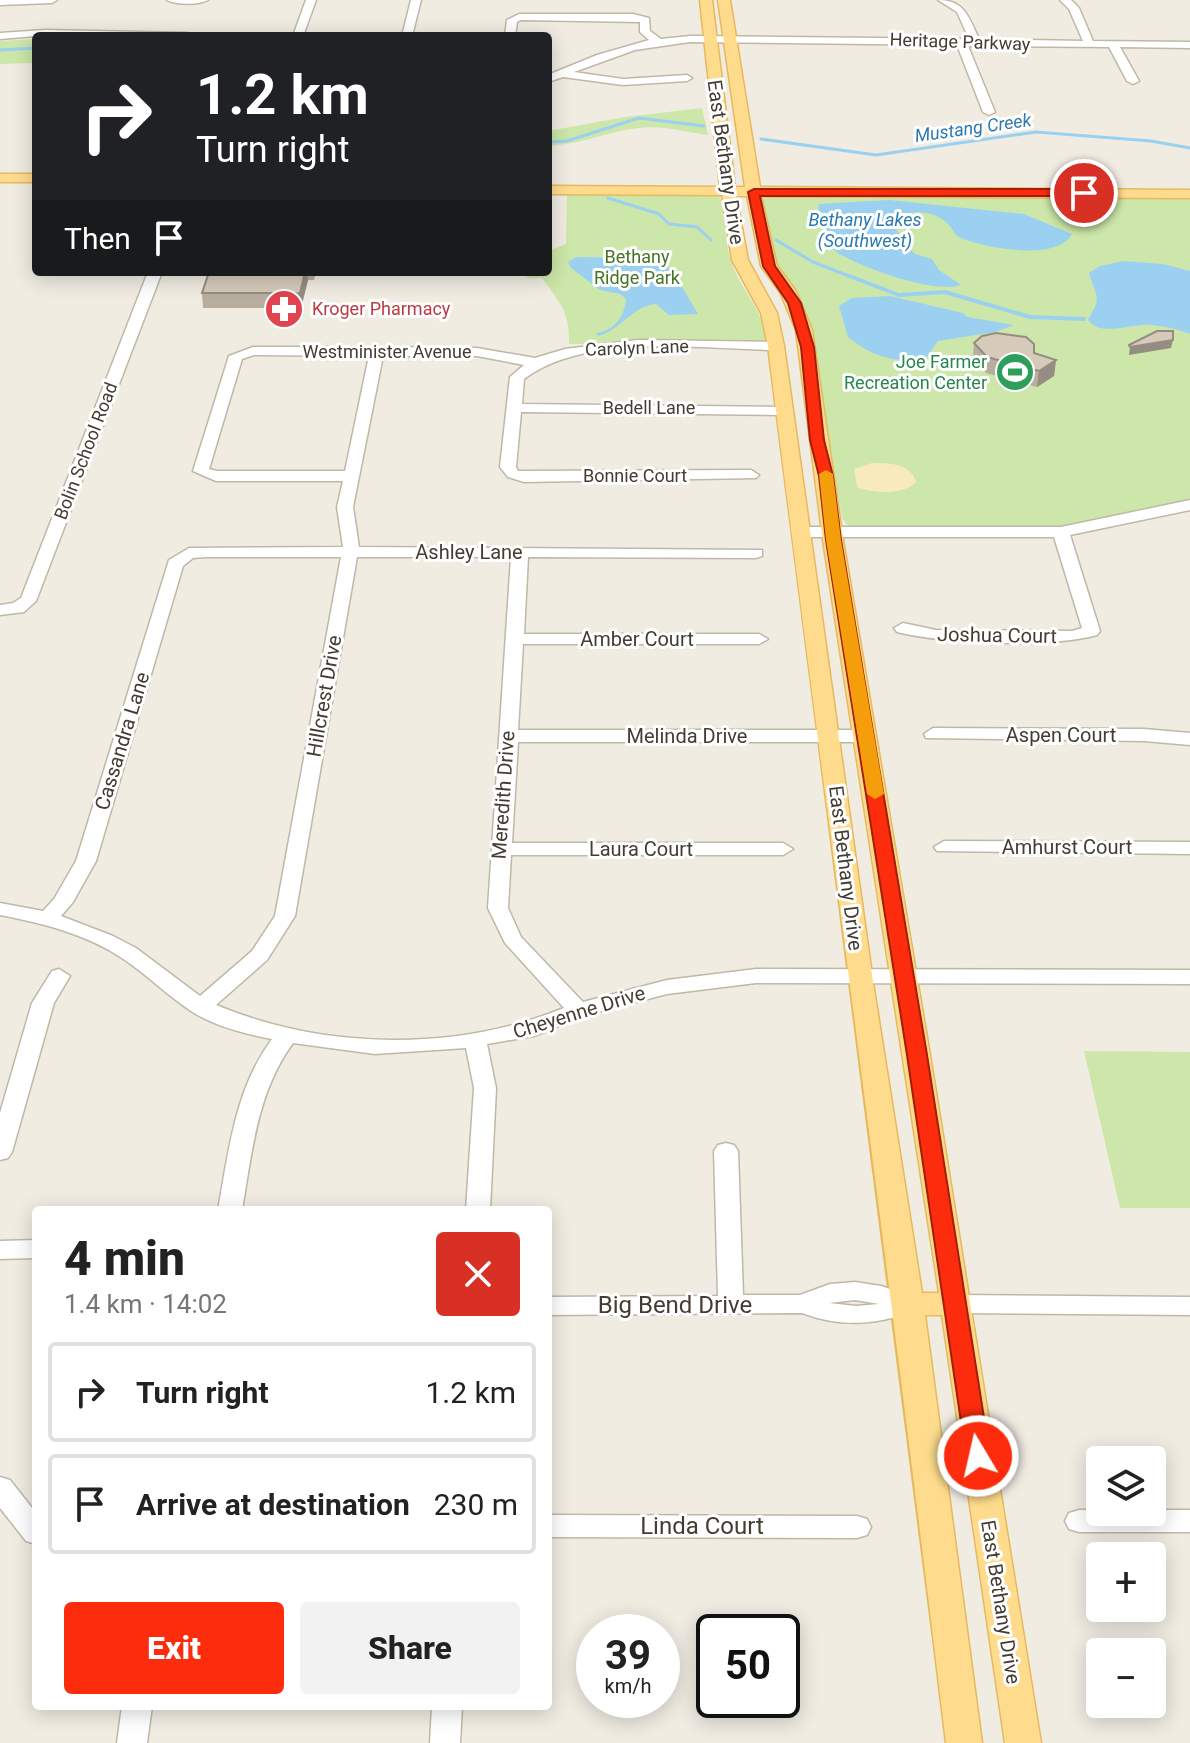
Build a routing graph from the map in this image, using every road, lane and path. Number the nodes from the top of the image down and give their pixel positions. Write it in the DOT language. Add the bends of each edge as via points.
graph roads {
  1 [pos="52,0"];
  2 [pos="172,0"];
  3 [pos="197,0"];
  4 [pos="203,0"];
  5 [pos="311,0"];
  6 [pos="416,0"];
  7 [pos="706,0"];
  8 [pos="714,0"];
  9 [pos="943,0"];
  10 [pos="1065,0"];
  11 [pos="0,2"];
  12 [pos="725,5"];
  13 [pos="1,32"];
  14 [pos="32,32"];
  15 [pos="299,32"];
  16 [pos="408,32"];
  17 [pos="510,32"];
  18 [pos="709,39"];
  19 [pos="729,39"];
  20 [pos="657,41"];
  21 [pos="962,44"];
  22 [pos="976,44"];
  23 [pos="1090,45"];
  24 [pos="1113,45"];
  25 [pos="1190,45"];
  26 [pos="552,71"];
  27 [pos="561,73"];
  28 [pos="552,77"];
  29 [pos="687,78"];
  30 [pos="1133,81"];
  31 [pos="989,112"];
  32 [pos="0,178"];
  33 [pos="32,178"];
  34 [pos="552,180"];
  35 [pos="1190,184"];
  36 [pos="728,187"];
  37 [pos="753,187"];
  38 [pos="977,188"];
  39 [pos="552,190"];
  40 [pos="1190,194"];
  41 [pos="153,276"];
  42 [pos="776,346"];
  43 [pos="377,351"];
  44 [pos="533,362"];
  45 [pos="514,408"];
  46 [pos="783,411"];
  47 [pos="816,412"];
  48 [pos="751,475"];
  49 [pos="352,476"];
  50 [pos="1190,505"];
  51 [pos="801,532"];
  52 [pos="833,532"];
  53 [pos="1061,532"];
  54 [pos="349,551"];
  55 [pos="520,552"];
  56 [pos="756,553"];
  57 [pos="182,557"];
  58 [pos="0,610"];
  59 [pos="903,628"];
  60 [pos="514,639"];
  61 [pos="759,639"];
  62 [pos="933,734"];
  63 [pos="508,736"];
  64 [pos="830,736"];
  65 [pos="866,736"];
  66 [pos="1190,739"];
  67 [pos="944,847"];
  68 [pos="1190,848"];
  69 [pos="500,849"];
  70 [pos="783,849"];
  71 [pos="0,909"];
  72 [pos="48,918"];
  73 [pos="59,976"];
  74 [pos="860,977"];
  75 [pos="904,977"];
  76 [pos="1190,977"];
  77 [pos="200,1007"];
  78 [pos="578,1010"];
  79 [pos="286,1036"];
  80 [pos="475,1040"];
  81 [pos="726,1151"];
  82 [pos="0,1152"];
  83 [pos="231,1206"];
  84 [pos="478,1206"];
  85 [pos="32,1249"];
  86 [pos="0,1250"];
  87 [pos="731,1304"];
  88 [pos="908,1304"];
  89 [pos="954,1304"];
  90 [pos="552,1306"];
  91 [pos="1190,1306"];
  92 [pos="2,1497"];
  93 [pos="1079,1521"];
  94 [pos="1190,1521"];
  95 [pos="552,1526"];
  96 [pos="857,1527"];
  97 [pos="32,1529"];
  98 [pos="136,1710"];
  99 [pos="447,1710"];
  100 [pos="132,1743"];
  101 [pos="445,1743"];
  102 [pos="964,1743"];
  103 [pos="1023,1743"];
  1 -- 11 [label="street"];
  2 -- 3 [label="street"];
  3 -- 4 [label="street"];
  5 -- 15 [label="street"];
  6 -- 16 [label="street"];
  7 -- 18 [label="main road, East Bethany Drive"];
  8 -- 12 [label="main road" via="716,6"];
  9 -- 22 [label="street" via="961,10"];
  10 -- 23 [label="street"];
  12 -- 19 [label="main road, East Bethany Drive"];
  13 -- 14 [label="street"];
  17 -- 20 [label="street" via="512,20 519,17 641,18 645,32"];
  18 -- 19 [label="street, Heritage Parkway"];
  18 -- 20 [label="street, Heritage Parkway"];
  18 -- 36 [label="main road, East Bethany Drive"];
  19 -- 21 [label="street, Heritage Parkway" via="856,35"];
  19 -- 37 [label="main road, East Bethany Drive"];
  20 -- 27 [label="street, Heritage Parkway" via="614,49"];
  21 -- 22 [label="street, Heritage Parkway"];
  21 -- 31 [label="street"];
  22 -- 23 [label="street, Heritage Parkway"];
  23 -- 24 [label="street, Heritage Parkway"];
  24 -- 25 [label="street, Heritage Parkway"];
  24 -- 30 [label="street"];
  26 -- 27 [label="street"];
  27 -- 28 [label="street, Heritage Parkway"];
  27 -- 29 [label="street" via="623,82"];
  32 -- 33 [label="main road"];
  34 -- 36 [label="main road"];
  35 -- 38 [label="main road"];
  36 -- 37 [label="main road"];
  36 -- 39 [label="main road"];
  36 -- 42 [label="main road, East Bethany Drive" via="740,260 769,313"];
  37 -- 38 [label="main road"];
  37 -- 47 [label="main road, East Bethany Drive" via="769,266 788,291 804,330"];
  38 -- 40 [label="main road"];
  41 -- 58 [label="street, Bolin School Road" via="28,601"];
  42 -- 44 [label="street, Carolyn Lane" via="584,348"];
  42 -- 46 [label="main road, East Bethany Drive"];
  43 -- 44 [label="street, Westminister Avenue" via="477,352"];
  43 -- 49 [label="street, Hillcrest Drive"];
  43 -- 49 [label="street, Westminister Avenue" via="240,354 233,362 202,466 204,474"];
  44 -- 45 [label="street" via="517,377"];
  45 -- 46 [label="street, Bedell Lane"];
  45 -- 48 [label="street, Bonnie Court" via="508,467 519,476"];
  46 -- 47 [label="main road"];
  46 -- 51 [label="main road, East Bethany Drive"];
  47 -- 52 [label="main road, East Bethany Drive"];
  49 -- 54 [label="street, Hillcrest Drive" via="345,507"];
  50 -- 53 [label="street"];
  51 -- 52 [label="street"];
  51 -- 64 [label="main road, East Bethany Drive"];
  52 -- 53 [label="street"];
  52 -- 65 [label="main road, East Bethany Drive"];
  53 -- 59 [label="street, Joshua Court" via="1091,631 1073,636 955,636"];
  54 -- 55 [label="street, Ashley Lane"];
  54 -- 57 [label="street, Ashley Lane" via="197,552"];
  54 -- 77 [label="street, Hillcrest Drive" via="285,916 268,949"];
  55 -- 56 [label="street, Ashley Lane"];
  55 -- 60 [label="street, Meredith Drive"];
  57 -- 72 [label="street, Cassandra Lane" via="175,564 86,861"];
  60 -- 61 [label="street, Amber Court"];
  60 -- 63 [label="street, Meredith Drive"];
  62 -- 66 [label="street, Aspen Court"];
  63 -- 64 [label="street, Melinda Drive"];
  63 -- 69 [label="street, Meredith Drive"];
  64 -- 65 [label="street, Melinda Drive"];
  64 -- 74 [label="main road, East Bethany Drive"];
  65 -- 75 [label="main road, East Bethany Drive"];
  67 -- 68 [label="street, Amhurst Court"];
  69 -- 70 [label="street, Laura Court"];
  69 -- 78 [label="street, Meredith Drive" via="497,891 504,922 523,952"];
  71 -- 72 [label="street, Cheyenne Drive"];
  72 -- 77 [label="street, Cheyenne Drive" via="129,953"];
  73 -- 82 [label="street" via="43,1003"];
  74 -- 75 [label="street, Cheyenne Drive"];
  74 -- 78 [label="street, Cheyenne Drive" via="756,976 686,983"];
  74 -- 88 [label="main road, East Bethany Drive"];
  75 -- 76 [label="street, Cheyenne Drive"];
  75 -- 89 [label="main road, East Bethany Drive"];
  77 -- 79 [label="street, Cheyenne Drive"];
  78 -- 80 [label="street, Cheyenne Drive" via="526,1031"];
  79 -- 80 [label="street, Cheyenne Drive" via="375,1047"];
  79 -- 83 [label="street" via="268,1057 252,1090"];
  80 -- 84 [label="street" via="485,1088"];
  81 -- 87 [label="street"];
  85 -- 86 [label="street"];
  87 -- 88 [label="street, Big Bend Drive" via="803,1304 828,1314 880,1315"];
  87 -- 90 [label="street, Big Bend Drive"];
  88 -- 89 [label="main road"];
  88 -- 102 [label="main road, East Bethany Drive"];
  89 -- 91 [label="street"];
  89 -- 103 [label="main road, East Bethany Drive"];
  92 -- 97 [label="street"];
  93 -- 94 [label="street"];
  95 -- 96 [label="street, Linda Court"];
  98 -- 100 [label="street"];
  99 -- 101 [label="street"];
}
